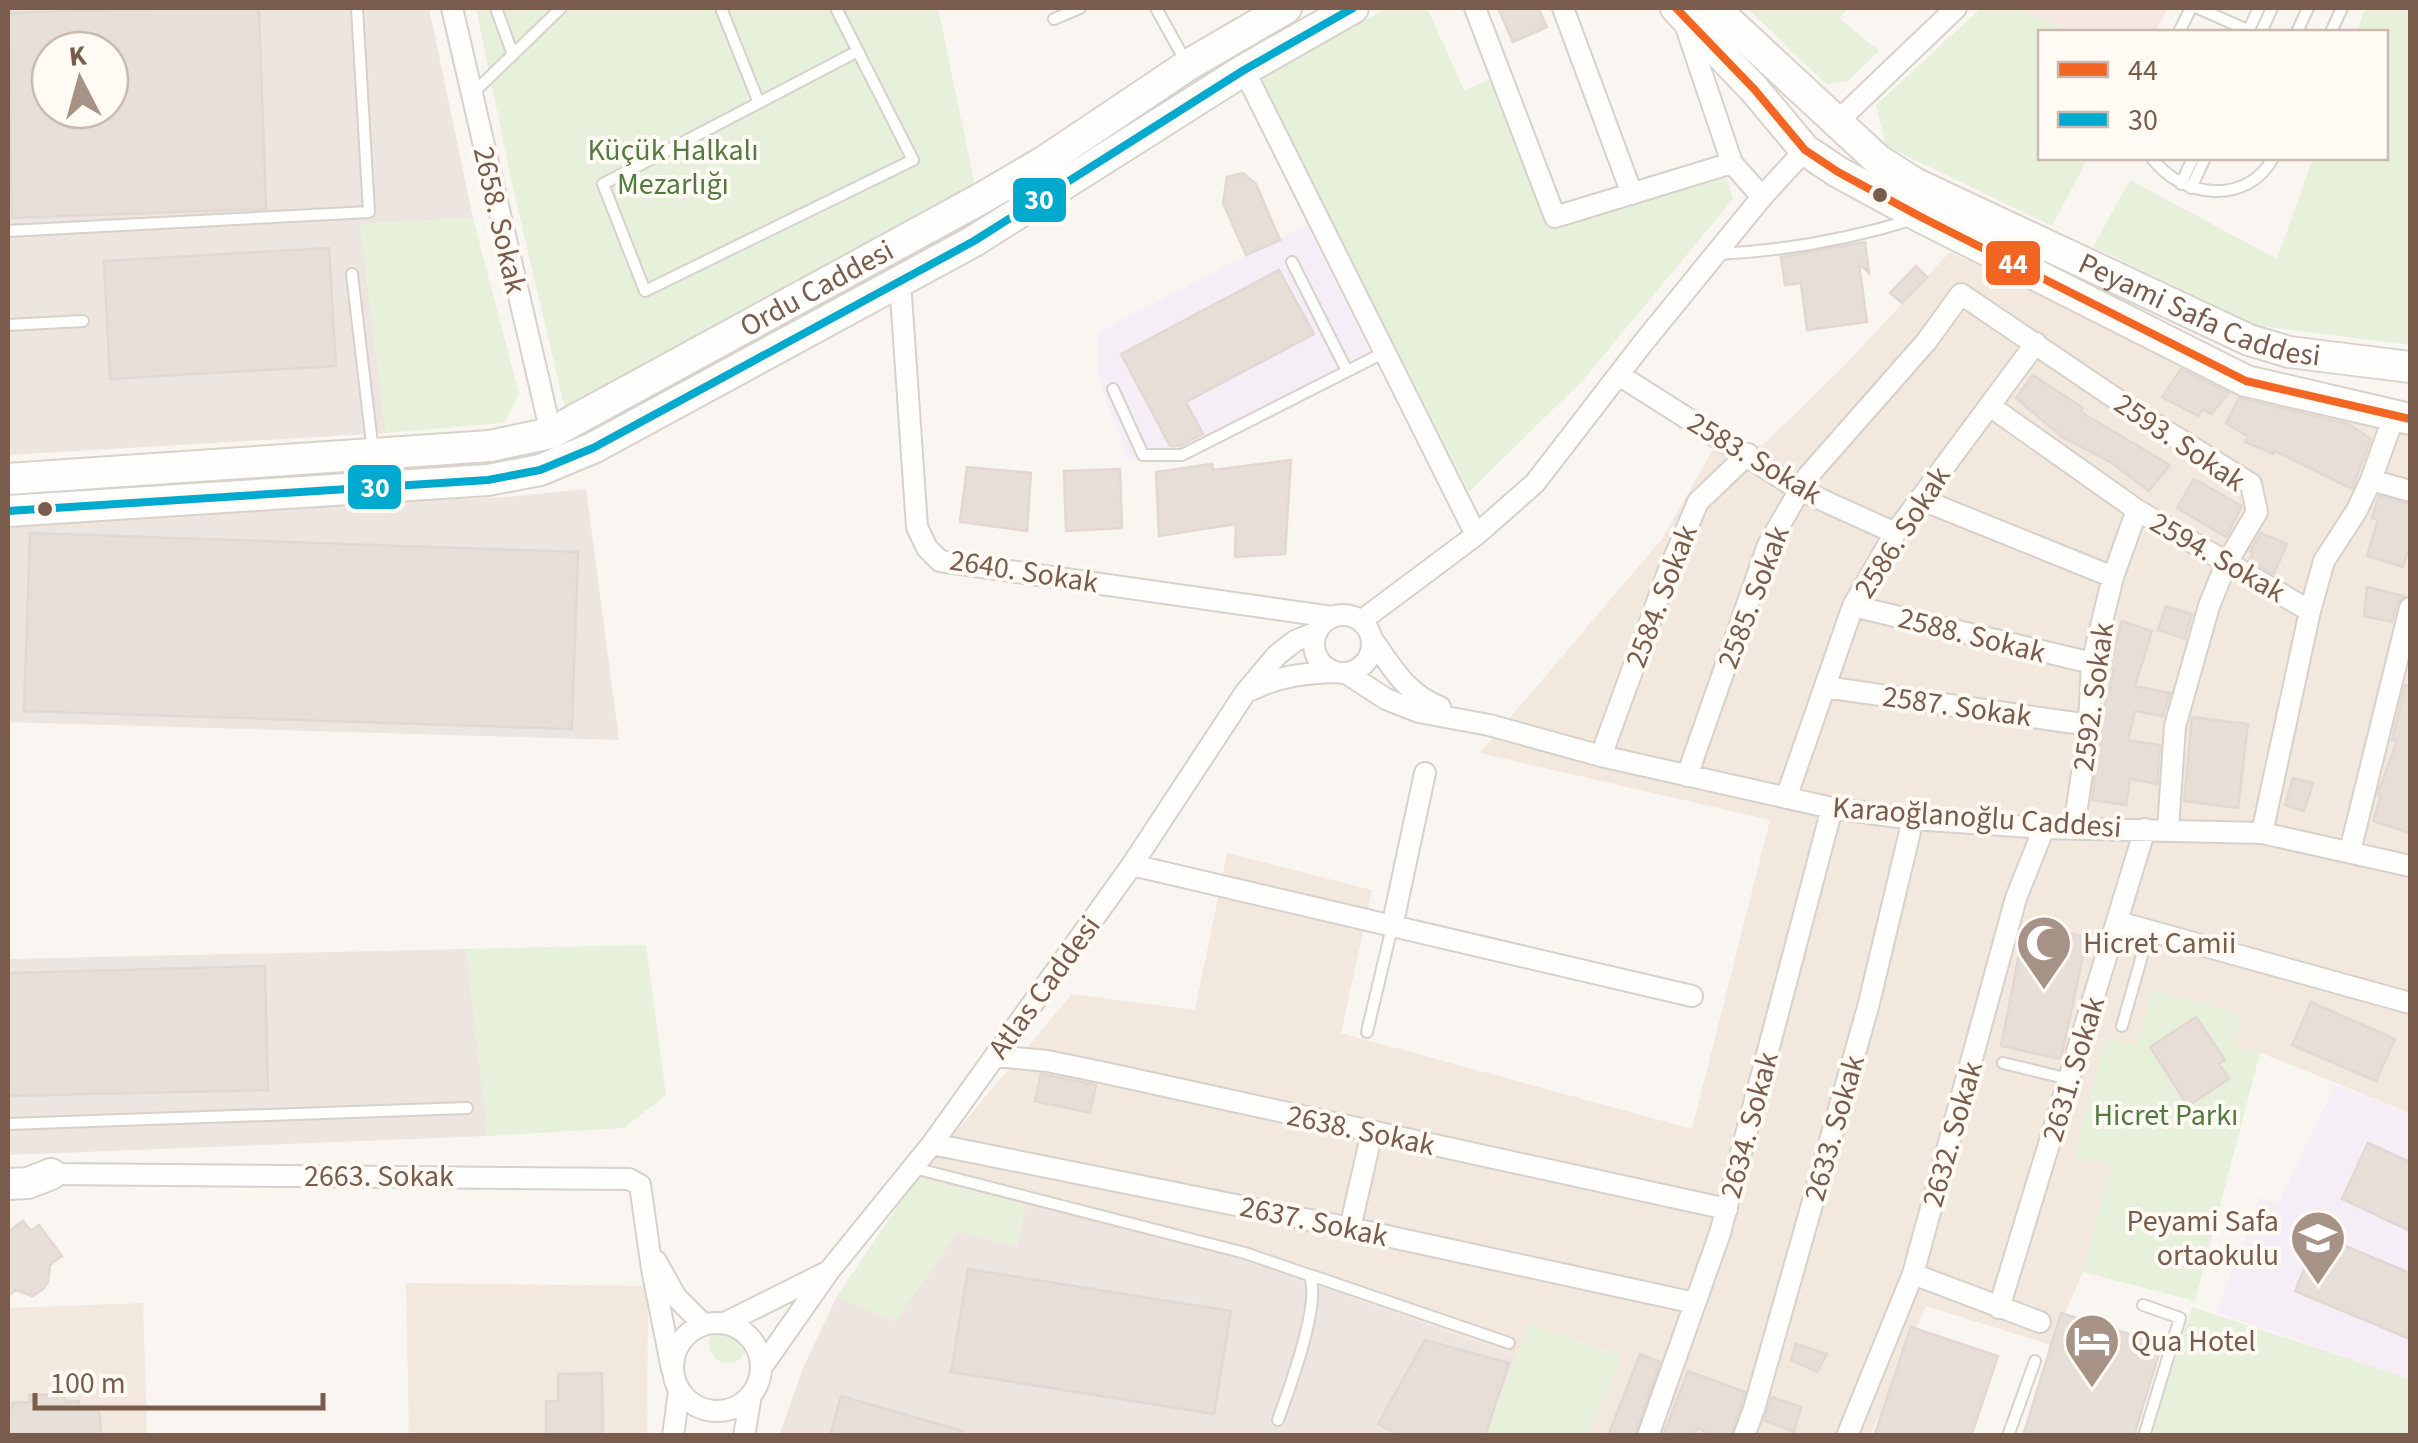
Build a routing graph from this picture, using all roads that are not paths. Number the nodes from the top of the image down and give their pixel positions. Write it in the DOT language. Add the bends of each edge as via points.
graph roads {
  1 [pos="357,8"];
  2 [pos="452,8"];
  3 [pos="496,8"];
  4 [pos="561,8"];
  5 [pos="721,8"];
  6 [pos="836,8"];
  7 [pos="1080,8"];
  8 [pos="1156,8"];
  9 [pos="1353,8"];
  10 [pos="1475,8"];
  11 [pos="1564,8"];
  12 [pos="1714,8"];
  13 [pos="2194,8"];
  14 [pos="2272,8"];
  15 [pos="1952,9"];
  16 [pos="1679,10"];
  17 [pos="1274,11"];
  18 [pos="2223,15"];
  19 [pos="1054,18"];
  20 [pos="2179,30"];
  21 [pos="2253,30"];
  22 [pos="2258,30"];
  23 [pos="858,51"];
  24 [pos="512,54"];
  25 [pos="1188,65"];
  26 [pos="1244,70"];
  27 [pos="470,96"];
  28 [pos="759,103"];
  29 [pos="1833,117"];
  30 [pos="1805,149"];
  31 [pos="2154,160"];
  32 [pos="2192,160"];
  33 [pos="2204,160"];
  34 [pos="2272,160"];
  35 [pos="1732,163"];
  36 [pos="2186,186"];
  37 [pos="1632,194"];
  38 [pos="1762,197"];
  39 [pos="1921,217"];
  40 [pos="8,231"];
  41 [pos="1716,254"];
  42 [pos="1292,262"];
  43 [pos="352,274"];
  44 [pos="900,281"];
  45 [pos="1961,294"];
  46 [pos="84,321"];
  47 [pos="8,326"];
  48 [pos="2036,343"];
  49 [pos="1385,352"];
  50 [pos="2410,367"];
  51 [pos="1347,372"];
  52 [pos="1618,375"];
  53 [pos="1113,389"];
  54 [pos="1990,406"];
  55 [pos="2402,418"];
  56 [pos="551,432"];
  57 [pos="373,453"];
  58 [pos="1748,454"];
  59 [pos="8,478"];
  60 [pos="2371,480"];
  61 [pos="1800,490"];
  62 [pos="2410,492"];
  63 [pos="1920,499"];
  64 [pos="2137,510"];
  65 [pos="8,511"];
  66 [pos="1895,533"];
  67 [pos="1476,535"];
  68 [pos="2226,564"];
  69 [pos="2114,577"];
  70 [pos="1853,606"];
  71 [pos="2410,608"];
  72 [pos="2310,610"];
  73 [pos="1325,625"];
  74 [pos="1366,630"];
  75 [pos="2406,644"];
  76 [pos="2092,664"];
  77 [pos="1341,672"];
  78 [pos="1825,687"];
  79 [pos="1245,693"];
  80 [pos="1488,725"];
  81 [pos="2089,725"];
  82 [pos="1601,756"];
  83 [pos="1425,773"];
  84 [pos="1687,776"];
  85 [pos="1786,798"];
  86 [pos="1832,808"];
  87 [pos="1913,818"];
  88 [pos="2044,828"];
  89 [pos="2074,828"];
  90 [pos="2144,829"];
  91 [pos="2168,829"];
  92 [pos="2262,832"];
  93 [pos="2350,850"];
  94 [pos="1132,865"];
  95 [pos="2410,866"];
  96 [pos="2118,922"];
  97 [pos="1392,927"];
  98 [pos="2149,930"];
  99 [pos="1692,996"];
  100 [pos="2410,1003"];
  101 [pos="2122,1026"];
  102 [pos="1368,1032"];
  103 [pos="995,1056"];
  104 [pos="2002,1063"];
  105 [pos="2069,1079"];
  106 [pos="466,1108"];
  107 [pos="8,1124"];
  108 [pos="1372,1132"];
  109 [pos="932,1144"];
  110 [pos="8,1168"];
  111 [pos="913,1168"];
  112 [pos="51,1174"];
  113 [pos="8,1184"];
  114 [pos="1727,1209"];
  115 [pos="1350,1228"];
  116 [pos="650,1250"];
  117 [pos="829,1271"];
  118 [pos="1913,1274"];
  119 [pos="1308,1275"];
  120 [pos="1695,1303"];
  121 [pos="2144,1305"];
  122 [pos="1999,1308"];
  123 [pos="2040,1322"];
  124 [pos="724,1323"];
  125 [pos="702,1324"];
  126 [pos="1509,1343"];
  127 [pos="2035,1362"];
  128 [pos="762,1368"];
  129 [pos="672,1369"];
  130 [pos="679,1391"];
  131 [pos="751,1396"];
  132 [pos="1278,1420"];
  133 [pos="674,1436"];
  134 [pos="744,1436"];
  135 [pos="1648,1436"];
  136 [pos="1744,1436"];
  137 [pos="1847,1436"];
  138 [pos="2008,1436"];
  139 [pos="2144,1436"];
  1 -- 40 [label="lane" via="369,212"];
  2 -- 27 [label="street, 2658. Sokak"];
  3 -- 24 [label="lane"];
  4 -- 24 [label="lane"];
  5 -- 28 [label="lane"];
  6 -- 23 [label="lane"];
  7 -- 19 [label="lane"];
  8 -- 25 [label="lane"];
  9 -- 26 [label="main road, Ordu Caddesi"];
  10 -- 37 [label="street" via="1555,217"];
  11 -- 37 [label="street"];
  12 -- 29 [label="main road, Peyami Safa Caddesi"];
  13 -- 18 [label="lane"];
  13 -- 20 [label="lane"];
  14 -- 22 [label="lane"];
  15 -- 29 [label="street"];
  16 -- 30 [label="main road, Peyami Safa Caddesi"];
  16 -- 35 [label="street"];
  17 -- 25 [label="main road, Ordu Caddesi"];
  18 -- 21 [label="lane"];
  23 -- 28 [label="lane"];
  23 -- 28 [label="lane" via="914,160 646,291 603,184"];
  24 -- 27 [label="lane"];
  25 -- 56 [label="main road, Ordu Caddesi" via="982,198"];
  26 -- 44 [label="main road, Ordu Caddesi" via="1046,198"];
  26 -- 49 [label="street"];
  27 -- 56 [label="street, 2658. Sokak"];
  29 -- 30 [label="main road" via="1808,118 1801,128"];
  29 -- 50 [label="main road, Peyami Safa Caddesi" via="1878,160 1914,182 2249,340 2288,352"];
  30 -- 38 [label="street"];
  30 -- 39 [label="main road, Peyami Safa Caddesi"];
  31 -- 36 [label="lane"];
  32 -- 36 [label="lane"];
  33 -- 36 [label="lane"];
  34 -- 36 [label="lane" via="2238,188"];
  35 -- 37 [label="street"];
  35 -- 38 [label="street"];
  38 -- 41 [label="street"];
  39 -- 41 [label="lane" via="1775,252"];
  39 -- 55 [label="main road, Peyami Safa Caddesi" via="2246,380"];
  41 -- 52 [label="street"];
  42 -- 51 [label="lane"];
  43 -- 57 [label="lane"];
  44 -- 65 [label="main road, Ordu Caddesi" via="593,448 540,470 488,480"];
  44 -- 73 [label="street, 2640. Sokak" via="917,527 940,561"];
  45 -- 48 [label="street, 2593. Sokak"];
  45 -- 61 [label="street, 2585. Sokak"];
  46 -- 47 [label="lane"];
  48 -- 54 [label="street, 2586. Sokak"];
  48 -- 68 [label="street, 2593. Sokak" via="2252,484 2257,512"];
  49 -- 51 [label="lane"];
  49 -- 67 [label="street"];
  51 -- 53 [label="lane" via="1182,454 1143,455"];
  52 -- 58 [label="street, 2583. Sokak"];
  52 -- 67 [label="street" via="1535,483"];
  54 -- 63 [label="street, 2586. Sokak"];
  54 -- 64 [label="street, 2594. Sokak"];
  55 -- 60 [label="street"];
  56 -- 57 [label="main road, Ordu Caddesi" via="490,446"];
  57 -- 59 [label="main road, Ordu Caddesi"];
  58 -- 61 [label="street, 2583. Sokak"];
  58 -- 82 [label="street, 2584. Sokak" via="1698,502"];
  60 -- 62 [label="street"];
  60 -- 72 [label="street" via="2324,561"];
  61 -- 66 [label="street, 2583. Sokak"];
  61 -- 84 [label="street, 2585. Sokak" via="1768,545"];
  63 -- 66 [label="street, 2586. Sokak"];
  63 -- 69 [label="street"];
  64 -- 68 [label="street, 2594. Sokak"];
  64 -- 69 [label="street, 2592. Sokak"];
  66 -- 70 [label="street, 2586. Sokak"];
  67 -- 74 [label="street"];
  68 -- 72 [label="street, 2594. Sokak"];
  68 -- 91 [label="street, 2593. Sokak" via="2175,726"];
  69 -- 76 [label="street, 2592. Sokak"];
  70 -- 76 [label="street, 2588. Sokak"];
  70 -- 78 [label="street, 2586. Sokak"];
  71 -- 75 [label="street"];
  72 -- 92 [label="street, 2594. Sokak"];
  73 -- 74 [label="street" via="1347,615"];
  73 -- 77 [label="street" via="1316,652 1327,668"];
  73 -- 79 [label="street, Atlas Caddesi" via="1278,655"];
  74 -- 77 [label="street" via="1372,648 1363,665"];
  74 -- 80 [label="street" via="1420,700"];
  75 -- 93 [label="street"];
  76 -- 81 [label="street, 2592. Sokak"];
  77 -- 79 [label="street" via="1272,679"];
  77 -- 80 [label="street" via="1419,712"];
  78 -- 81 [label="street, 2587. Sokak"];
  78 -- 85 [label="street, 2586. Sokak"];
  79 -- 94 [label="street, Atlas Caddesi"];
  80 -- 82 [label="street, Karaoğlanoğlu Caddesi"];
  81 -- 89 [label="street, 2592. Sokak"];
  82 -- 84 [label="street, Karaoğlanoğlu Caddesi"];
  83 -- 97 [label="street"];
  84 -- 85 [label="street, Karaoğlanoğlu Caddesi"];
  85 -- 86 [label="street, Karaoğlanoğlu Caddesi"];
  86 -- 87 [label="street, Karaoğlanoğlu Caddesi"];
  86 -- 114 [label="street, 2634. Sokak"];
  87 -- 88 [label="street, Karaoğlanoğlu Caddesi"];
  87 -- 136 [label="street, 2633. Sokak" via="1868,1008"];
  88 -- 89 [label="street, Karaoğlanoğlu Caddesi"];
  88 -- 118 [label="street, 2632. Sokak" via="2016,898"];
  89 -- 90 [label="street, Karaoğlanoğlu Caddesi"];
  90 -- 91 [label="street, Karaoğlanoğlu Caddesi"];
  90 -- 96 [label="street, 2631. Sokak"];
  91 -- 92 [label="street, Karaoğlanoğlu Caddesi"];
  92 -- 93 [label="street, Karaoğlanoğlu Caddesi"];
  93 -- 95 [label="street, Karaoğlanoğlu Caddesi"];
  94 -- 97 [label="street"];
  94 -- 103 [label="street, Atlas Caddesi"];
  96 -- 98 [label="street"];
  96 -- 105 [label="street, 2631. Sokak"];
  97 -- 99 [label="street"];
  97 -- 102 [label="lane"];
  98 -- 100 [label="street"];
  98 -- 101 [label="lane"];
  103 -- 108 [label="street, 2638. Sokak" via="1046,1061"];
  103 -- 109 [label="street, Atlas Caddesi"];
  104 -- 105 [label="lane"];
  105 -- 122 [label="street, 2631. Sokak"];
  106 -- 107 [label="lane"];
  108 -- 114 [label="street, 2638. Sokak"];
  108 -- 115 [label="street"];
  109 -- 111 [label="street, Atlas Caddesi"];
  109 -- 115 [label="street, 2637. Sokak"];
  110 -- 112 [label="main road"];
  111 -- 117 [label="street, Atlas Caddesi"];
  111 -- 119 [label="lane"];
  112 -- 113 [label="main road"];
  112 -- 116 [label="street, 2663. Sokak" via="629,1179 640,1185"];
  114 -- 120 [label="street, 2634. Sokak"];
  115 -- 120 [label="street, 2637. Sokak"];
  116 -- 125 [label="street" via="676,1297"];
  116 -- 129 [label="street"];
  117 -- 124 [label="street, Atlas Caddesi"];
  117 -- 128 [label="street, Atlas Caddesi"];
  118 -- 122 [label="street"];
  118 -- 137 [label="street, 2632. Sokak"];
  119 -- 126 [label="lane"];
  119 -- 132 [label="lane" via="1312,1299"];
  120 -- 135 [label="street, 2634. Sokak"];
  121 -- 139 [label="lane" via="2180,1318"];
  122 -- 123 [label="street"];
  124 -- 125 [label="street"];
  124 -- 128 [label="street" via="747,1334"];
  125 -- 129 [label="street" via="680,1341"];
  127 -- 138 [label="lane"];
  128 -- 131 [label="street"];
  129 -- 130 [label="street"];
  130 -- 131 [label="street" via="714,1411"];
  130 -- 133 [label="street"];
  131 -- 134 [label="street"];
}
